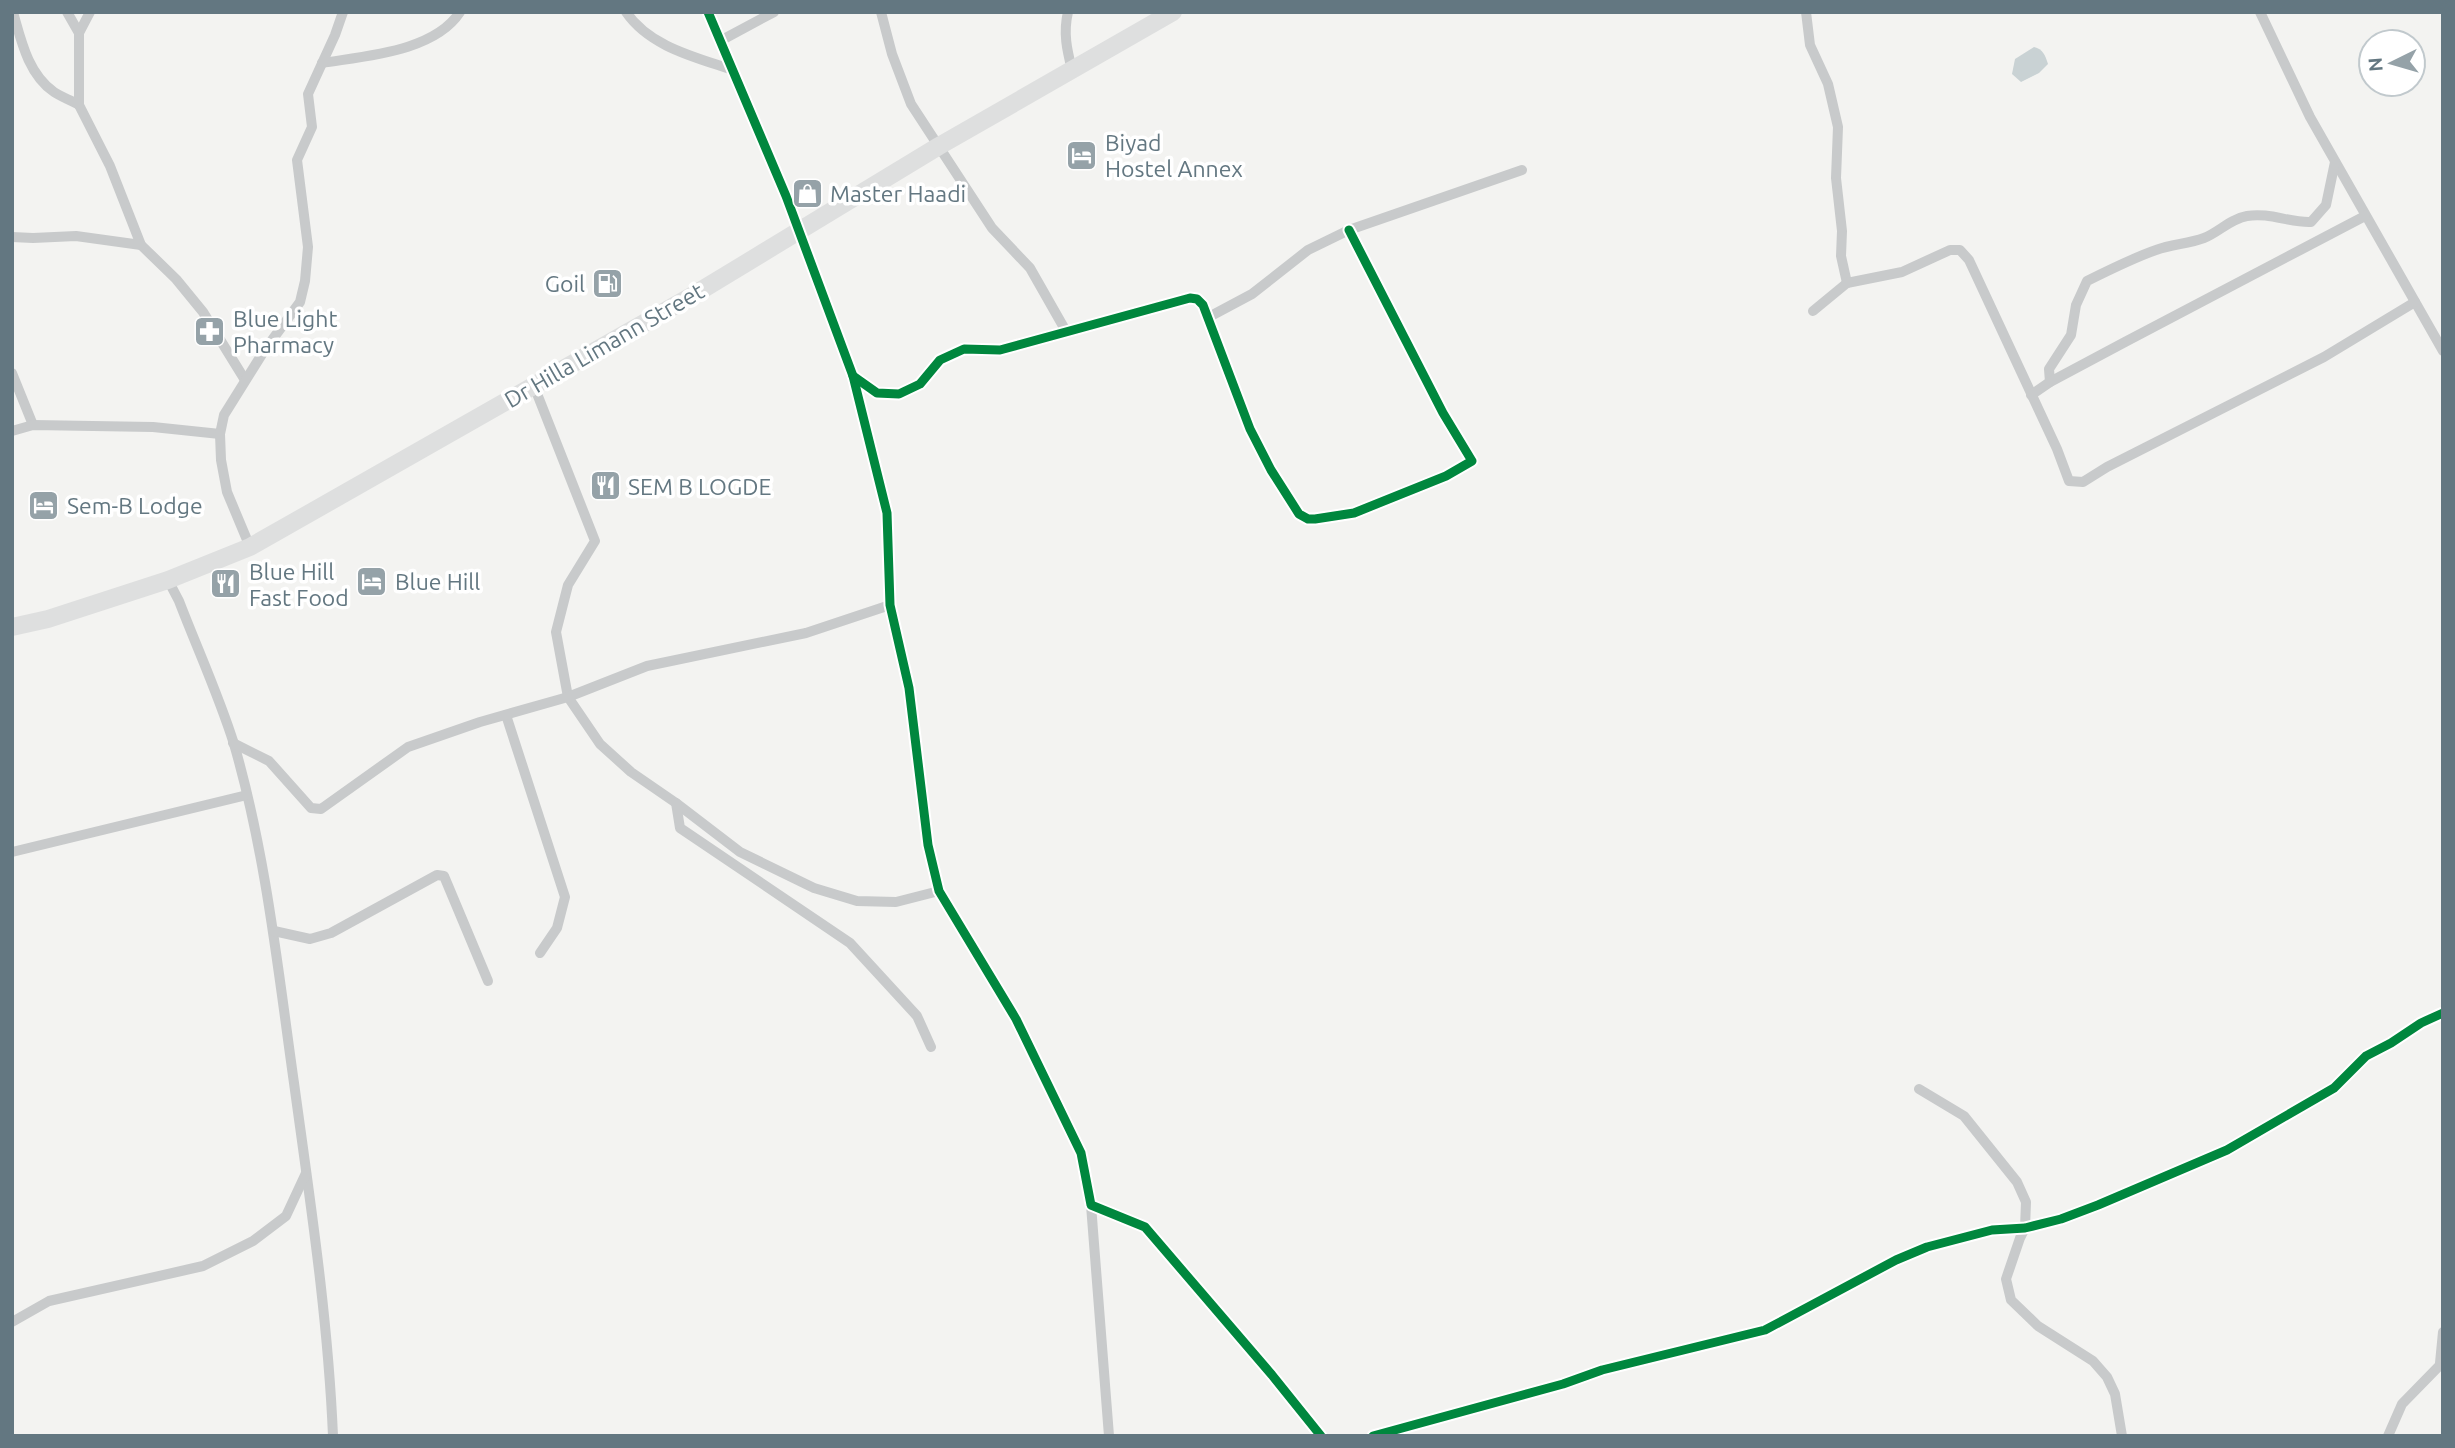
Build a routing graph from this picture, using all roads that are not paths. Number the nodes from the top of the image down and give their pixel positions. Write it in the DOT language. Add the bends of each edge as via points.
graph roads {
  1 [pos="13,12"];
  2 [pos="67,12"];
  3 [pos="90,12"];
  4 [pos="343,12"];
  5 [pos="460,12"];
  6 [pos="626,12"];
  7 [pos="708,12"];
  8 [pos="774,12"];
  9 [pos="881,12"];
  10 [pos="1068,12"];
  11 [pos="1173,12"];
  12 [pos="1806,12"];
  13 [pos="2260,12"];
  14 [pos="79,33"];
  15 [pos="720,41"];
  16 [pos="322,63"];
  17 [pos="733,70"];
  18 [pos="1072,70"];
  19 [pos="79,105"];
  20 [pos="939,146"];
  21 [pos="2335,162"];
  22 [pos="1522,170"];
  23 [pos="2365,216"];
  24 [pos="1349,230"];
  25 [pos="798,231"];
  26 [pos="12,237"];
  27 [pos="141,245"];
  28 [pos="1847,283"];
  29 [pos="2415,302"];
  30 [pos="1813,311"];
  31 [pos="1207,318"];
  32 [pos="1068,333"];
  33 [pos="2443,351"];
  34 [pos="12,373"];
  35 [pos="853,376"];
  36 [pos="245,380"];
  37 [pos="2050,382"];
  38 [pos="534,386"];
  39 [pos="2031,395"];
  40 [pos="33,425"];
  41 [pos="12,431"];
  42 [pos="220,434"];
  43 [pos="250,547"];
  44 [pos="168,580"];
  45 [pos="890,605"];
  46 [pos="12,627"];
  47 [pos="568,697"];
  48 [pos="506,715"];
  49 [pos="233,743"];
  50 [pos="247,795"];
  51 [pos="676,803"];
  52 [pos="12,852"];
  53 [pos="939,891"];
  54 [pos="274,931"];
  55 [pos="540,953"];
  56 [pos="488,981"];
  57 [pos="2443,1013"];
  58 [pos="931,1047"];
  59 [pos="1919,1089"];
  60 [pos="306,1172"];
  61 [pos="1091,1205"];
  62 [pos="2025,1228"];
  63 [pos="12,1322"];
  64 [pos="2443,1332"];
  65 [pos="2441,1362"];
  66 [pos="333,1436"];
  67 [pos="1109,1436"];
  68 [pos="1321,1436"];
  69 [pos="1373,1436"];
  70 [pos="2122,1436"];
  71 [pos="2388,1436"];
  1 -- 19 [label="street" via="36,74 54,93"];
  2 -- 14 [label="street"];
  3 -- 14 [label="street"];
  4 -- 16 [label="street"];
  5 -- 16 [label="street" via="416,44"];
  6 -- 17 [label="street" via="664,46"];
  7 -- 15 [label="street"];
  8 -- 15 [label="street"];
  9 -- 20 [label="street" via="911,104"];
  10 -- 18 [label="street" via="1065,41"];
  11 -- 18 [label="highway, Dr Hilla Limann Street"];
  12 -- 28 [label="street" via="1810,45 1828,84 1838,127 1836,178"];
  13 -- 21 [label="street"];
  14 -- 19 [label="street"];
  15 -- 17 [label="street"];
  16 -- 36 [label="street" via="308,94 312,127 297,160 308,247 300,302"];
  17 -- 25 [label="street"];
  18 -- 20 [label="highway, Dr Hilla Limann Street"];
  19 -- 27 [label="street" via="110,166"];
  20 -- 25 [label="highway, Dr Hilla Limann Street"];
  20 -- 32 [label="street" via="992,228 1030,268"];
  21 -- 23 [label="street"];
  21 -- 37 [label="street" via="2326,205 2311,222 2250,215 2208,236 2158,249 2087,281 2076,305 2071,335 2049,369"];
  22 -- 24 [label="street"];
  23 -- 29 [label="street"];
  23 -- 37 [label="street"];
  24 -- 31 [label="street" via="1308,250 1252,294"];
  24 -- 31 [label="street" via="1472,461 1354,513 1308,519 1300,514 1259,447"];
  25 -- 35 [label="street"];
  25 -- 38 [label="highway, Dr Hilla Limann Street"];
  26 -- 27 [label="street" via="76,236"];
  27 -- 36 [label="street" via="203,312"];
  28 -- 30 [label="street"];
  28 -- 39 [label="street" via="1902,272 1950,250 1960,250 1969,260"];
  29 -- 33 [label="street"];
  29 -- 39 [label="street" via="2325,357 2083,482 2069,481"];
  31 -- 32 [label="street" via="1203,305 1190,298"];
  32 -- 35 [label="street" via="1000,350 964,349 940,360 920,384 899,394 877,393"];
  34 -- 40 [label="street"];
  35 -- 45 [label="street" via="887,513"];
  36 -- 42 [label="street" via="224,415"];
  37 -- 39 [label="street"];
  38 -- 43 [label="highway, Dr Hilla Limann Street"];
  38 -- 47 [label="street" via="595,541 568,585 556,632"];
  40 -- 41 [label="street"];
  40 -- 42 [label="street" via="153,427"];
  42 -- 43 [label="street" via="227,492"];
  43 -- 44 [label="highway, Dr Hilla Limann Street"];
  44 -- 46 [label="highway, Dr Hilla Limann Street"];
  44 -- 49 [label="street"];
  45 -- 47 [label="street" via="806,633 647,666"];
  45 -- 53 [label="street" via="909,688 928,845"];
  47 -- 48 [label="street"];
  47 -- 51 [label="street" via="600,744"];
  48 -- 49 [label="street" via="408,747 321,809 311,808 268,761"];
  48 -- 55 [label="street" via="565,897 557,928"];
  49 -- 50 [label="street"];
  50 -- 52 [label="street"];
  50 -- 54 [label="street"];
  51 -- 53 [label="street" via="740,852 814,888 857,901 896,901"];
  51 -- 58 [label="street" via="680,828 849,943 917,1016"];
  53 -- 61 [label="street" via="1016,1018 1081,1153"];
  54 -- 56 [label="street" via="310,939 331,933 436,876 444,876"];
  54 -- 60 [label="street"];
  57 -- 62 [label="street" via="2366,1056 2334,1088 2227,1150 2098,1205"];
  59 -- 62 [label="street" via="1964,1116 2017,1182 2026,1202"];
  60 -- 63 [label="street" via="286,1216 253,1241 203,1266 49,1301"];
  60 -- 66 [label="street" via="330,1372"];
  61 -- 67 [label="street"];
  61 -- 68 [label="street" via="1145,1227"];
  62 -- 69 [label="street" via="1992,1230 1927,1247 1765,1330 1602,1370"];
  62 -- 70 [label="street" via="2006,1279 2011,1300 2038,1326 2093,1361 2107,1377 2115,1394"];
  64 -- 65 [label="street"];
  65 -- 71 [label="street" via="2402,1404"];
}
